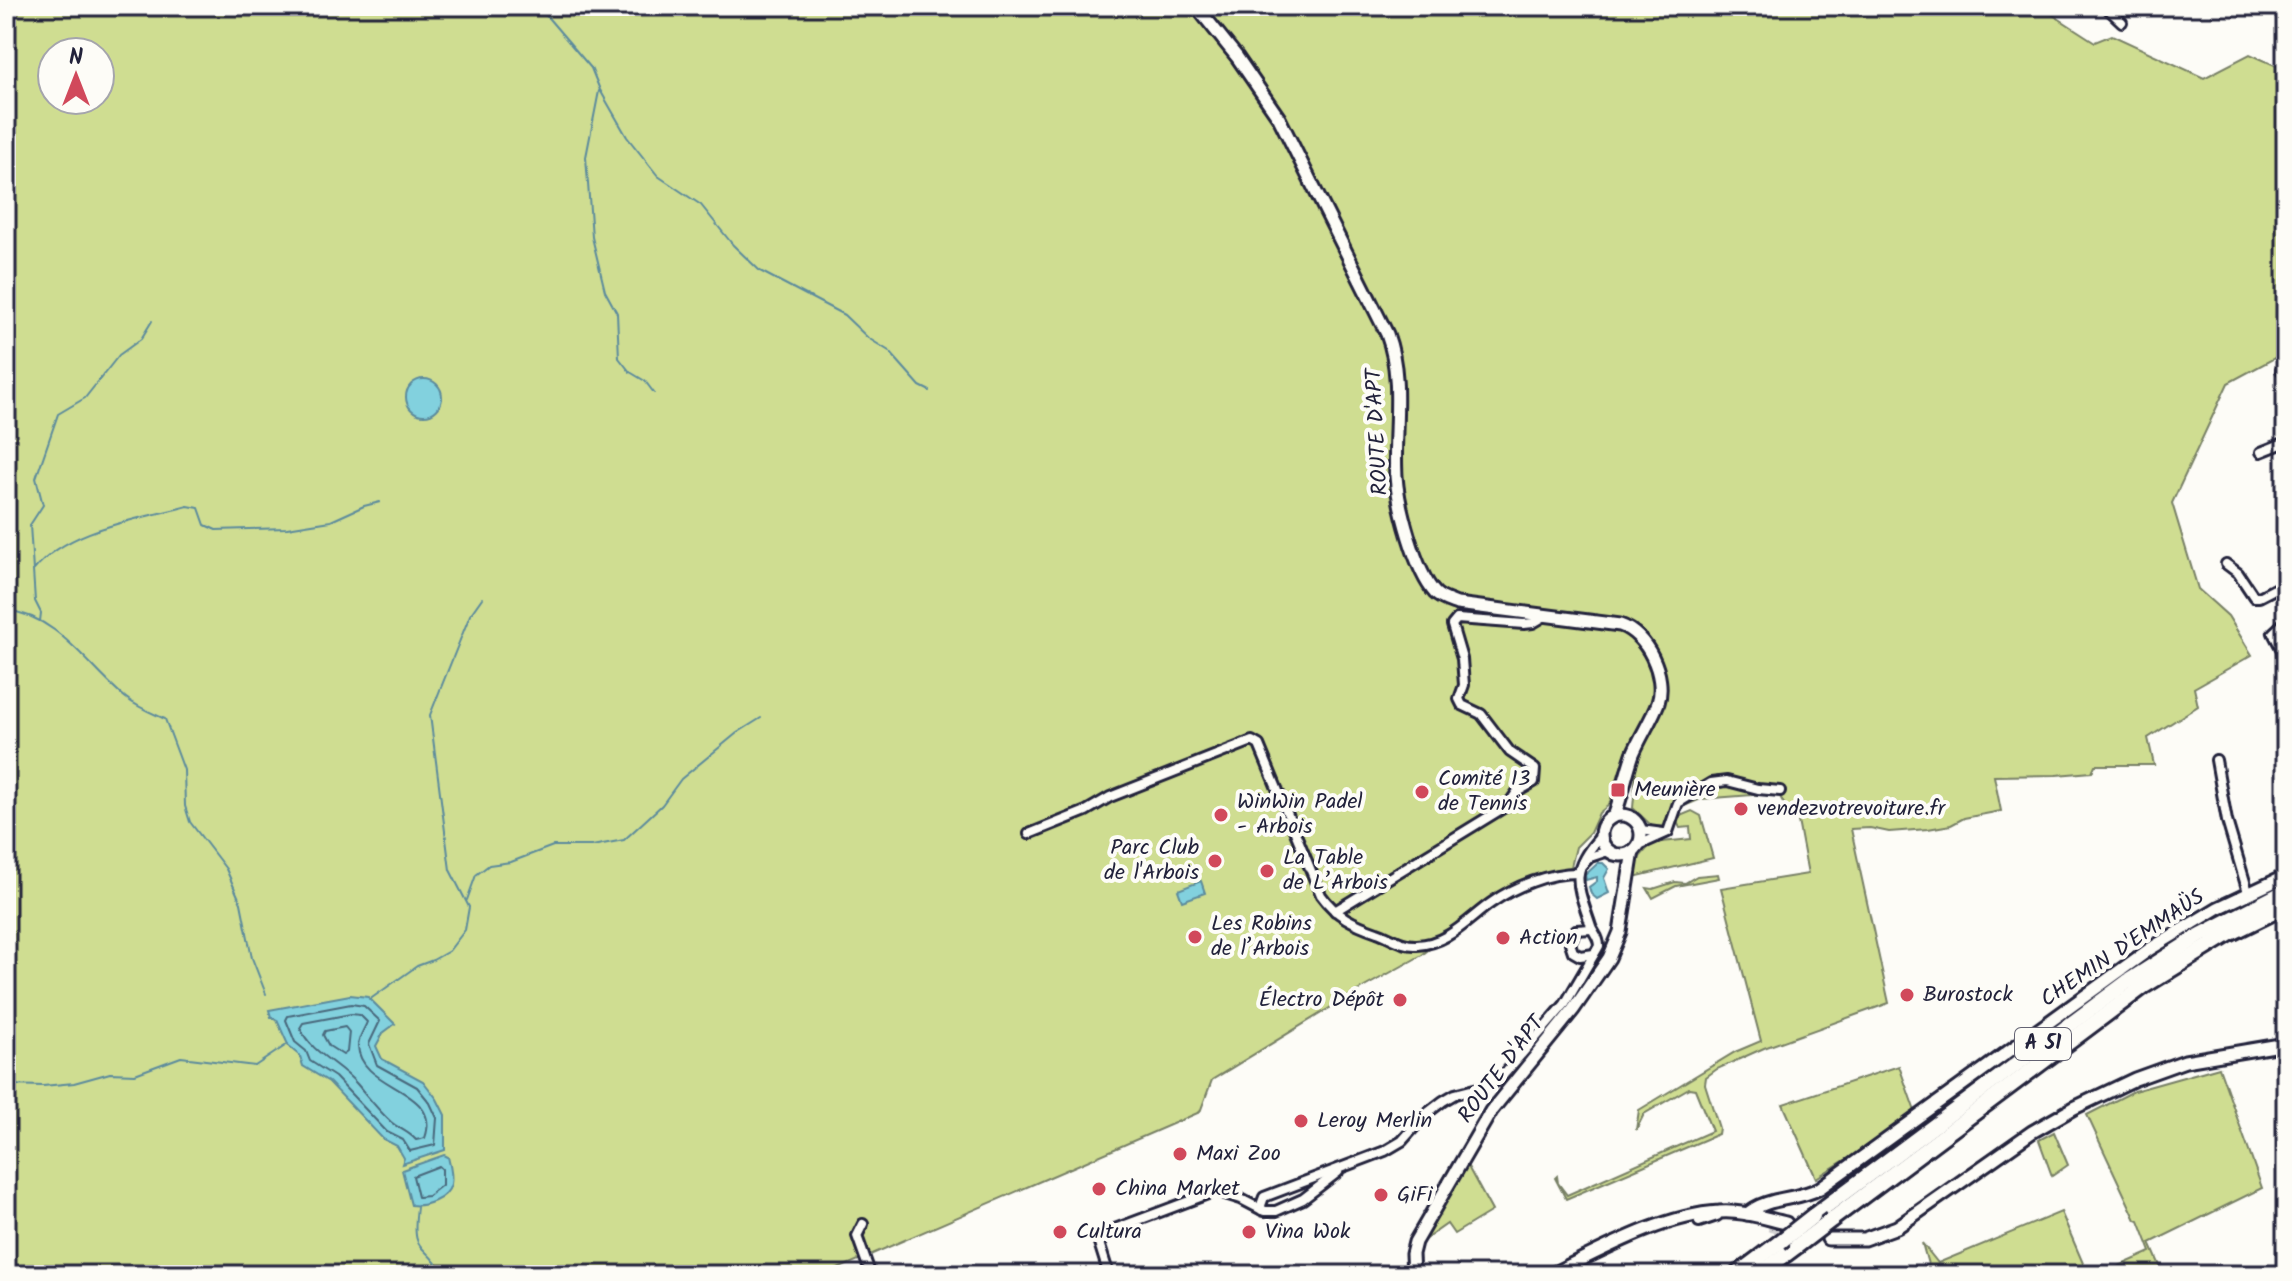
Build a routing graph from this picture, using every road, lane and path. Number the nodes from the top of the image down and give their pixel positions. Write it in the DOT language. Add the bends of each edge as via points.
graph roads {
  1 [pos="1196,6"];
  2 [pos="2105,6"];
  3 [pos="2122,22"];
  4 [pos="2286,442"];
  5 [pos="2261,452"];
  6 [pos="2226,564"];
  7 [pos="2286,583"];
  8 [pos="1546,615"];
  9 [pos="2286,621"];
  10 [pos="2284,650"];
  11 [pos="2286,678"];
  12 [pos="2216,760"];
  13 [pos="1628,773"];
  14 [pos="1780,791"];
  15 [pos="1615,814"];
  16 [pos="1632,818"];
  17 [pos="1641,830"];
  18 [pos="1668,832"];
  19 [pos="1029,834"];
  20 [pos="1600,837"];
  21 [pos="1636,848"];
  22 [pos="1612,853"];
  23 [pos="1578,871"];
  24 [pos="2286,876"];
  25 [pos="2286,891"];
  26 [pos="1625,892"];
  27 [pos="2248,892"];
  28 [pos="2286,906"];
  29 [pos="1335,911"];
  30 [pos="1586,928"];
  31 [pos="1576,954"];
  32 [pos="1594,954"];
  33 [pos="1582,976"];
  34 [pos="2286,1044"];
  35 [pos="1345,1167"];
  36 [pos="1296,1185"];
  37 [pos="1264,1197"];
  38 [pos="1305,1197"];
  39 [pos="1789,1198"];
  40 [pos="1241,1199"];
  41 [pos="1262,1210"];
  42 [pos="1747,1214"];
  43 [pos="1766,1222"];
  44 [pos="1786,1223"];
  45 [pos="863,1224"];
  46 [pos="1830,1231"];
  47 [pos="1597,1252"];
  48 [pos="871,1275"];
  49 [pos="1109,1275"];
  50 [pos="1413,1275"];
  51 [pos="1550,1275"];
  52 [pos="1734,1275"];
  53 [pos="1758,1275"];
  1 -- 8 [label="main road, ROUTE D'APT" via="1279,118 1387,334 1396,365 1399,500 1431,587 1457,604"];
  2 -- 3 [label="street"];
  4 -- 5 [label="street"];
  6 -- 7 [label="street" via="2254,597"];
  8 -- 13 [label="main road, ROUTE D'APT" via="1627,628 1649,652 1659,700"];
  8 -- 29 [label="street" via="1524,624 1457,619 1452,625 1462,659 1462,705 1481,714 1510,752 1535,769 1534,782 1508,805"];
  9 -- 10 [label="street" via="2273,633"];
  10 -- 11 [label="street"];
  12 -- 27 [label="street"];
  13 -- 15 [label="main road, ROUTE D'APT"];
  13 -- 16 [label="main road, ROUTE D'APT"];
  14 -- 18 [label="street" via="1711,783 1678,803"];
  15 -- 16 [label="main road"];
  15 -- 20 [label="main road" via="1605,821"];
  16 -- 17 [label="main road"];
  17 -- 18 [label="street"];
  17 -- 21 [label="main road"];
  18 -- 21 [label="street"];
  19 -- 29 [label="street" via="1252,741 1259,745 1321,895"];
  20 -- 22 [label="main road"];
  20 -- 23 [label="street"];
  21 -- 22 [label="main road" via="1625,855"];
  21 -- 26 [label="main road, ROUTE D'APT"];
  22 -- 23 [label="street" via="1590,857"];
  22 -- 26 [label="main road, ROUTE D'APT"];
  23 -- 29 [label="street" via="1507,893 1451,934 1420,946 1357,926"];
  23 -- 30 [label="street"];
  24 -- 27 [label="main road, CHEMIN D'EMMAÜS"];
  25 -- 52 [label="highway, A 51, bridge" via="2201,935 2127,982"];
  26 -- 50 [label="main road, ROUTE D'APT" via="1620,932 1609,958 1491,1111 1415,1242"];
  27 -- 39 [label="main road, CHEMIN D'EMMAÜS" via="2150,949 1820,1188"];
  28 -- 46 [label="highway, A 51" via="2144,986"];
  30 -- 31 [label="street" via="1571,938"];
  30 -- 32 [label="street" via="1599,941"];
  31 -- 32 [label="street"];
  31 -- 33 [label="street"];
  32 -- 33 [label="street"];
  33 -- 35 [label="street" via="1565,1004 1501,1078 1452,1095 1394,1147"];
  34 -- 46 [label="main road" via="2185,1061 2135,1079 2032,1132 1896,1222 1855,1235"];
  35 -- 36 [label="street"];
  35 -- 38 [label="street"];
  36 -- 37 [label="street"];
  36 -- 38 [label="street"];
  37 -- 40 [label="street"];
  37 -- 41 [label="street"];
  38 -- 41 [label="street" via="1276,1211"];
  39 -- 42 [label="main road"];
  39 -- 43 [label="main road" via="1769,1209"];
  40 -- 41 [label="street"];
  40 -- 49 [label="street" via="1213,1192 1104,1233 1099,1243"];
  42 -- 43 [label="main road"];
  42 -- 47 [label="main road" via="1685,1218"];
  43 -- 44 [label="main road"];
  43 -- 47 [label="main road" via="1699,1222"];
  45 -- 48 [label="street" via="857,1236"];
  46 -- 53 [label="highway, A 51, bridge" via="1797,1246"];
  47 -- 51 [label="main road"];
}
